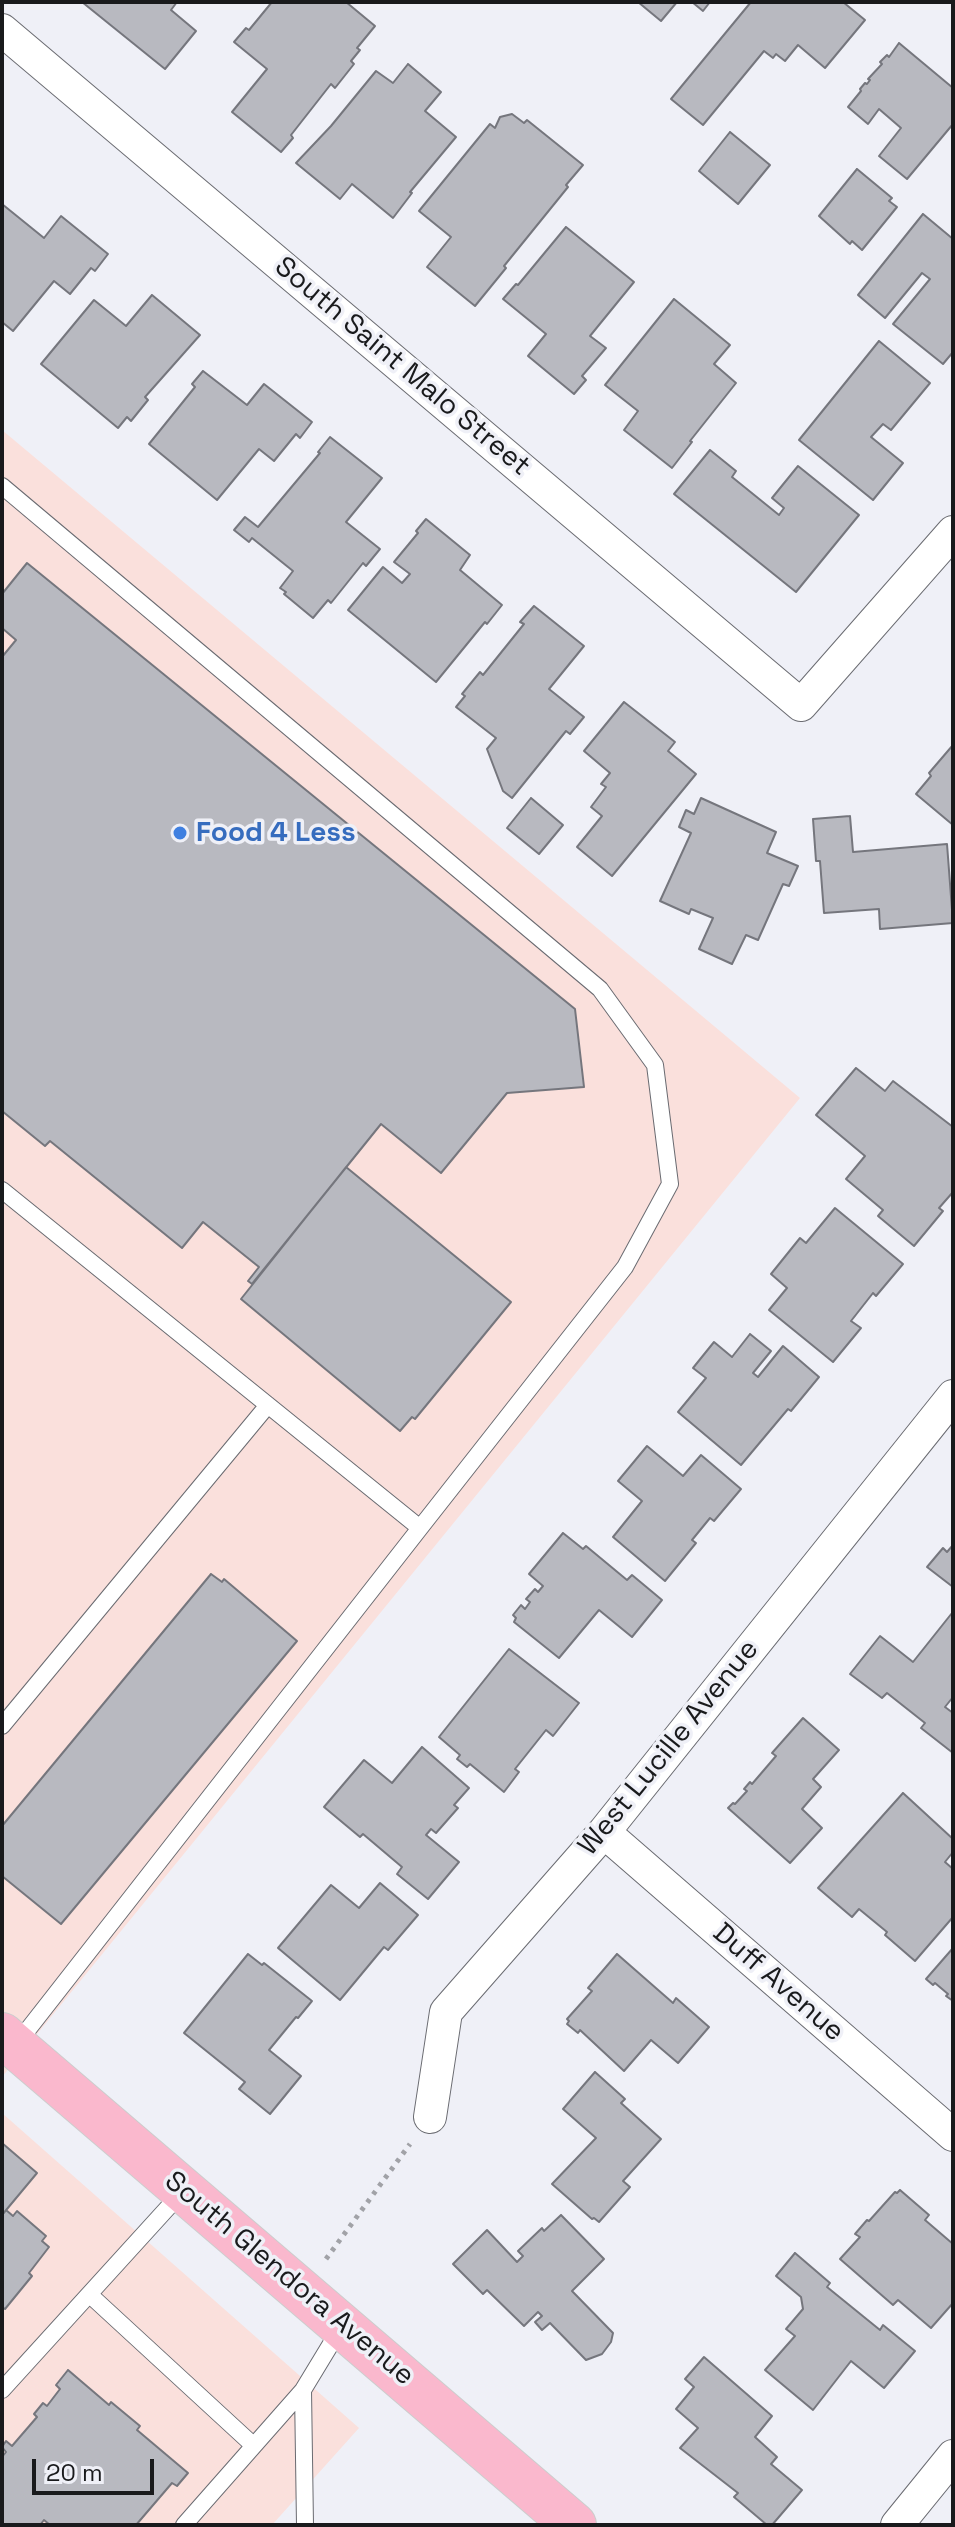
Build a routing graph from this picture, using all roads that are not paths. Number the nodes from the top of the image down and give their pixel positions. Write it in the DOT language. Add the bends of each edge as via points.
graph roads {
  1 [pos="2,30"];
  2 [pos="2,486"];
  3 [pos="953,532"];
  4 [pos="2,1190"];
  5 [pos="953,1396"];
  6 [pos="268,1405"];
  7 [pos="420,1528"];
  8 [pos="2,1726"];
  9 [pos="604,1832"];
  10 [pos="9,2040"];
  11 [pos="430,2117"];
  12 [pos="953,2135"];
  13 [pos="184,2190"];
  14 [pos="90,2295"];
  15 [pos="342,2325"];
  16 [pos="2,2390"];
  17 [pos="303,2390"];
  18 [pos="253,2445"];
  19 [pos="953,2456"];
  20 [pos="184,2525"];
  21 [pos="305,2525"];
  22 [pos="574,2525"];
  23 [pos="897,2525"];
  1 -- 3 [label="street, South Saint Malo Street" via="801,705"];
  2 -- 7 [label="lane" via="600,989 655,1065 670,1184 625,1267"];
  4 -- 6 [label="lane"];
  5 -- 9 [label="street, West Lucille Avenue"];
  6 -- 7 [label="lane"];
  6 -- 8 [label="lane"];
  7 -- 10 [label="lane"];
  9 -- 11 [label="street, West Lucille Avenue" via="446,2012"];
  9 -- 12 [label="street, Duff Avenue"];
  10 -- 13 [label="main road, South Glendora Avenue"];
  13 -- 14 [label="lane"];
  13 -- 15 [label="main road, South Glendora Avenue"];
  14 -- 16 [label="lane"];
  14 -- 18 [label="lane"];
  15 -- 17 [label="lane"];
  15 -- 22 [label="main road, South Glendora Avenue"];
  17 -- 18 [label="lane"];
  17 -- 21 [label="lane"];
  18 -- 20 [label="lane"];
  19 -- 23 [label="street"];
}
